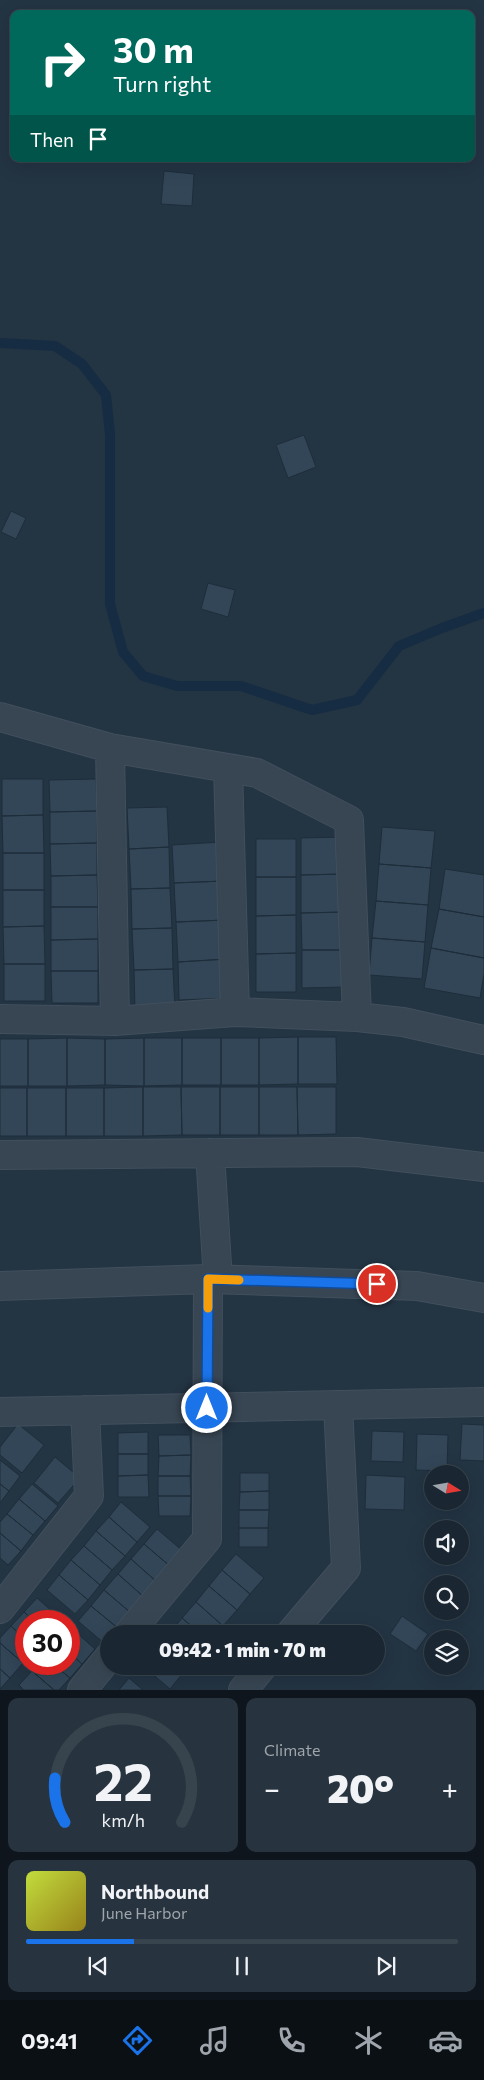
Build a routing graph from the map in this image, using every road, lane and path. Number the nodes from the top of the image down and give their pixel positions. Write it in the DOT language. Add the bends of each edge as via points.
graph roads {
  1 [pos="0,717"];
  2 [pos="110,748"];
  3 [pos="228,768"];
  4 [pos="235,1012"];
  5 [pos="357,1017"];
  6 [pos="0,1019"];
  7 [pos="115,1022"];
  8 [pos="484,1040"];
  9 [pos="210,1153"];
  10 [pos="0,1155"];
  11 [pos="484,1167"];
  12 [pos="213,1280"];
  13 [pos="0,1286"];
  14 [pos="484,1298"];
  15 [pos="484,1402"];
  16 [pos="338,1405"];
  17 [pos="207,1408"];
  18 [pos="85,1410"];
  19 [pos="0,1412"];
  20 [pos="0,1610"];
  21 [pos="135,1625"];
  22 [pos="298,1625"];
  23 [pos="100,1668"];
  24 [pos="256,1675"];
  25 [pos="82,1690"];
  26 [pos="243,1690"];
  1 -- 2 [label="street"];
  2 -- 3 [label="street"];
  2 -- 7 [label="street"];
  3 -- 4 [label="street"];
  3 -- 5 [label="street" via="257,774 349,820"];
  4 -- 5 [label="street"];
  4 -- 7 [label="street"];
  5 -- 8 [label="street" via="403,1022"];
  6 -- 7 [label="street"];
  9 -- 10 [label="street"];
  9 -- 11 [label="street" via="357,1152"];
  9 -- 12 [label="street"];
  12 -- 13 [label="street"];
  12 -- 14 [label="street" via="417,1286"];
  12 -- 17 [label="street"];
  15 -- 16 [label="street"];
  16 -- 17 [label="street"];
  16 -- 22 [label="street" via="346,1568"];
  17 -- 18 [label="street"];
  17 -- 21 [label="street" via="207,1539"];
  18 -- 19 [label="street"];
  18 -- 20 [label="street" via="89,1496"];
  23 -- 25 [label="street"];
  24 -- 26 [label="street"];
}
